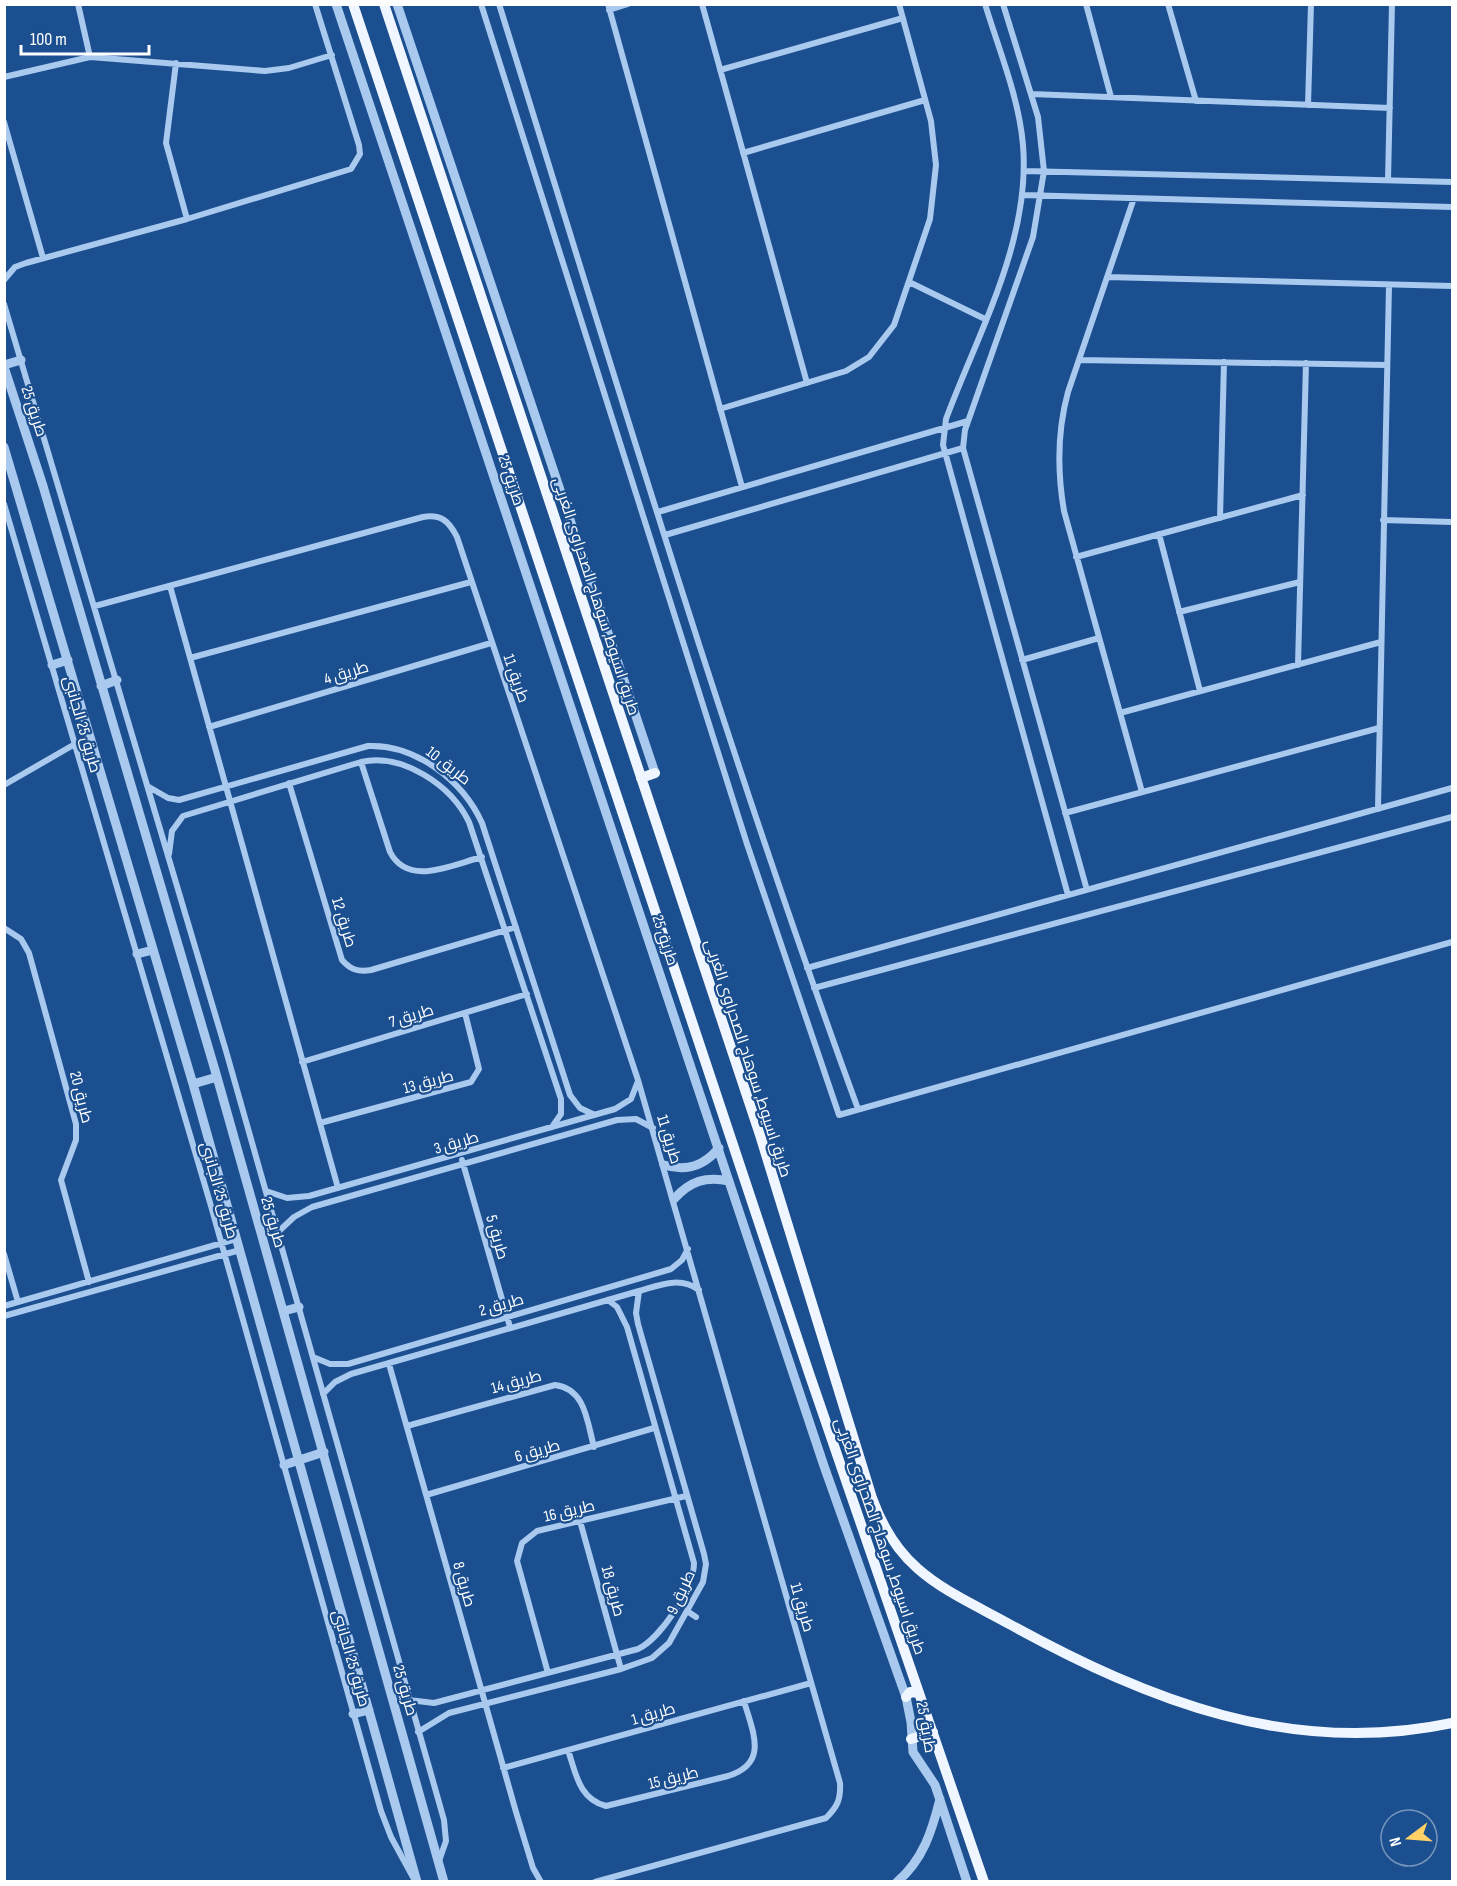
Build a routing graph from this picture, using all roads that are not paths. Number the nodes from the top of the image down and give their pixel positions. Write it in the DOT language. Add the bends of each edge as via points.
graph roads {
  1 [pos="78,4"];
  2 [pos="315,4"];
  3 [pos="336,4"];
  4 [pos="353,4"];
  5 [pos="384,4"];
  6 [pos="397,4"];
  7 [pos="481,4"];
  8 [pos="500,4"];
  9 [pos="628,4"];
  10 [pos="702,4"];
  11 [pos="899,4"];
  12 [pos="986,4"];
  13 [pos="1003,4"];
  14 [pos="1086,4"];
  15 [pos="1168,4"];
  16 [pos="1311,4"];
  17 [pos="1392,4"];
  18 [pos="608,7"];
  19 [pos="903,18"];
  20 [pos="332,56"];
  21 [pos="90,57"];
  22 [pos="176,63"];
  23 [pos="720,70"];
  24 [pos="4,77"];
  25 [pos="1031,94"];
  26 [pos="1111,97"];
  27 [pos="925,100"];
  28 [pos="1196,100"];
  29 [pos="1308,105"];
  30 [pos="1390,108"];
  31 [pos="4,122"];
  32 [pos="743,153"];
  33 [pos="1024,171"];
  34 [pos="1044,171"];
  35 [pos="1388,180"];
  36 [pos="1452,182"];
  37 [pos="1023,195"];
  38 [pos="1041,196"];
  39 [pos="1134,198"];
  40 [pos="1452,207"];
  41 [pos="187,219"];
  42 [pos="43,258"];
  43 [pos="1107,277"];
  44 [pos="4,280"];
  45 [pos="909,282"];
  46 [pos="1389,285"];
  47 [pos="1452,286"];
  48 [pos="4,304"];
  49 [pos="985,319"];
  50 [pos="21,360"];
  51 [pos="1079,360"];
  52 [pos="1224,362"];
  53 [pos="1306,363"];
  54 [pos="1387,365"];
  55 [pos="4,366"];
  56 [pos="7,381"];
  57 [pos="807,382"];
  58 [pos="720,408"];
  59 [pos="968,422"];
  60 [pos="944,428"];
  61 [pos="4,447"];
  62 [pos="963,448"];
  63 [pos="944,453"];
  64 [pos="742,487"];
  65 [pos="1303,495"];
  66 [pos="4,504"];
  67 [pos="658,512"];
  68 [pos="1220,518"];
  69 [pos="1383,520"];
  70 [pos="1452,522"];
  71 [pos="1159,534"];
  72 [pos="665,536"];
  73 [pos="1076,556"];
  74 [pos="471,582"];
  75 [pos="1300,582"];
  76 [pos="170,586"];
  77 [pos="95,606"];
  78 [pos="1179,612"];
  79 [pos="1099,638"];
  80 [pos="1381,642"];
  81 [pos="491,643"];
  82 [pos="190,658"];
  83 [pos="68,660"];
  84 [pos="1022,660"];
  85 [pos="1298,664"];
  86 [pos="52,665"];
  87 [pos="117,680"];
  88 [pos="101,686"];
  89 [pos="1200,691"];
  90 [pos="1120,713"];
  91 [pos="209,727"];
  92 [pos="1379,728"];
  93 [pos="75,744"];
  94 [pos="368,746"];
  95 [pos="371,760"];
  96 [pos="362,762"];
  97 [pos="655,773"];
  98 [pos="641,778"];
  99 [pos="289,783"];
  100 [pos="4,785"];
  101 [pos="149,786"];
  102 [pos="226,787"];
  103 [pos="1452,788"];
  104 [pos="1142,792"];
  105 [pos="230,801"];
  106 [pos="474,806"];
  107 [pos="1378,809"];
  108 [pos="464,811"];
  109 [pos="1065,813"];
  110 [pos="1452,817"];
  111 [pos="482,857"];
  112 [pos="169,860"];
  113 [pos="1087,890"];
  114 [pos="1068,895"];
  115 [pos="516,927"];
  116 [pos="4,928"];
  117 [pos="506,930"];
  118 [pos="1452,942"];
  119 [pos="153,950"];
  120 [pos="137,954"];
  121 [pos="807,968"];
  122 [pos="814,988"];
  123 [pos="526,994"];
  124 [pos="465,1013"];
  125 [pos="302,1062"];
  126 [pos="217,1077"];
  127 [pos="638,1080"];
  128 [pos="193,1084"];
  129 [pos="858,1109"];
  130 [pos="595,1115"];
  131 [pos="320,1123"];
  132 [pos="552,1127"];
  133 [pos="653,1128"];
  134 [pos="719,1148"];
  135 [pos="461,1155"];
  136 [pos="463,1163"];
  137 [pos="664,1165"];
  138 [pos="729,1181"];
  139 [pos="338,1188"];
  140 [pos="266,1191"];
  141 [pos="674,1199"];
  142 [pos="278,1232"];
  143 [pos="236,1239"];
  144 [pos="222,1243"];
  145 [pos="688,1248"];
  146 [pos="240,1250"];
  147 [pos="4,1254"];
  148 [pos="225,1255"];
  149 [pos="89,1281"];
  150 [pos="639,1291"];
  151 [pos="700,1291"];
  152 [pos="608,1300"];
  153 [pos="18,1302"];
  154 [pos="4,1306"];
  155 [pos="299,1307"];
  156 [pos="284,1311"];
  157 [pos="4,1316"];
  158 [pos="507,1316"];
  159 [pos="510,1327"];
  160 [pos="312,1357"];
  161 [pos="389,1364"];
  162 [pos="323,1394"];
  163 [pos="407,1426"];
  164 [pos="654,1428"];
  165 [pos="594,1447"];
  166 [pos="324,1452"];
  167 [pos="299,1460"];
  168 [pos="284,1465"];
  169 [pos="426,1495"];
  170 [pos="686,1496"];
  171 [pos="674,1499"];
  172 [pos="580,1521"];
  173 [pos="687,1611"];
  174 [pos="696,1617"];
  175 [pos="617,1655"];
  176 [pos="621,1669"];
  177 [pos="548,1673"];
  178 [pos="810,1683"];
  179 [pos="481,1691"];
  180 [pos="919,1693"];
  181 [pos="906,1697"];
  182 [pos="409,1700"];
  183 [pos="744,1701"];
  184 [pos="484,1703"];
  185 [pos="369,1710"];
  186 [pos="353,1714"];
  187 [pos="1452,1723"];
  188 [pos="418,1732"];
  189 [pos="933,1732"];
  190 [pos="911,1739"];
  191 [pos="568,1750"];
  192 [pos="503,1768"];
  193 [pos="940,1797"];
  194 [pos="439,1861"];
  195 [pos="416,1881"];
  196 [pos="444,1881"];
  197 [pos="541,1881"];
  198 [pos="595,1881"];
  199 [pos="897,1881"];
  200 [pos="967,1881"];
  201 [pos="984,1881"];
  1 -- 21 [label="street"];
  2 -- 20 [label="street"];
  3 -- 134 [label="street, طريق 25"];
  4 -- 180 [label="main road, طريق اسيوط, سوهاج الصحراوى الغربى"];
  5 -- 98 [label="main road, طريق اسيوط, سوهاج الصحراوى الغربى"];
  6 -- 97 [label="street"];
  7 -- 129 [label="street" via="743,834 839,1115"];
  8 -- 67 [label="street"];
  9 -- 18 [label="street"];
  10 -- 23 [label="street"];
  11 -- 19 [label="street"];
  12 -- 33 [label="street" via="1019,118"];
  13 -- 25 [label="street"];
  14 -- 26 [label="street"];
  15 -- 28 [label="street"];
  16 -- 29 [label="street"];
  17 -- 30 [label="street"];
  18 -- 58 [label="street"];
  19 -- 23 [label="street"];
  19 -- 27 [label="street"];
  20 -- 22 [label="street" via="265,71"];
  20 -- 41 [label="street" via="359,145 356,162 343,173"];
  21 -- 22 [label="street"];
  21 -- 24 [label="street"];
  22 -- 41 [label="street" via="166,143"];
  23 -- 32 [label="street"];
  25 -- 26 [label="street"];
  25 -- 34 [label="street" via="1043,143"];
  26 -- 28 [label="street"];
  27 -- 32 [label="street"];
  27 -- 45 [label="street" via="935,143 936,183 930,219"];
  28 -- 29 [label="street"];
  29 -- 30 [label="street"];
  30 -- 35 [label="street"];
  31 -- 42 [label="street"];
  32 -- 57 [label="street"];
  33 -- 34 [label="street"];
  33 -- 37 [label="street"];
  34 -- 35 [label="street"];
  34 -- 38 [label="street"];
  35 -- 36 [label="street"];
  37 -- 38 [label="street"];
  37 -- 49 [label="street" via="1017,228"];
  38 -- 39 [label="street"];
  38 -- 59 [label="street" via="1033,237"];
  39 -- 40 [label="street"];
  39 -- 43 [label="street"];
  41 -- 42 [label="street"];
  42 -- 44 [label="street" via="15,267"];
  43 -- 46 [label="street"];
  43 -- 51 [label="street"];
  45 -- 49 [label="street"];
  45 -- 57 [label="street" via="894,325 879,348 846,371"];
  46 -- 47 [label="street"];
  46 -- 54 [label="street"];
  48 -- 50 [label="street"];
  49 -- 60 [label="street"];
  50 -- 55 [label="street"];
  50 -- 77 [label="street"];
  51 -- 52 [label="street"];
  51 -- 73 [label="street" via="1062,417 1058,465 1064,511"];
  52 -- 53 [label="street"];
  52 -- 68 [label="street"];
  53 -- 54 [label="street"];
  53 -- 65 [label="street"];
  54 -- 69 [label="street"];
  55 -- 56 [label="street, طريق 25"];
  56 -- 88 [label="street, طريق 25"];
  57 -- 58 [label="street"];
  58 -- 64 [label="street"];
  59 -- 60 [label="street"];
  59 -- 62 [label="street"];
  60 -- 63 [label="street"];
  60 -- 64 [label="street"];
  61 -- 83 [label="street"];
  62 -- 63 [label="street"];
  62 -- 84 [label="street"];
  63 -- 72 [label="street"];
  63 -- 114 [label="street"];
  64 -- 67 [label="street"];
  65 -- 68 [label="street"];
  65 -- 75 [label="street"];
  66 -- 86 [label="street, طريق 25 الجانبى"];
  67 -- 72 [label="street"];
  68 -- 71 [label="street"];
  69 -- 70 [label="street"];
  69 -- 80 [label="street"];
  71 -- 73 [label="street"];
  71 -- 78 [label="street"];
  72 -- 121 [label="street"];
  73 -- 79 [label="street"];
  74 -- 76 [label="street, طريق 11" via="452,526 433,515"];
  74 -- 81 [label="street, طريق 11"];
  74 -- 82 [label="street"];
  75 -- 78 [label="street"];
  75 -- 85 [label="street"];
  76 -- 77 [label="street, طريق 11"];
  76 -- 82 [label="street"];
  77 -- 87 [label="street"];
  78 -- 89 [label="street"];
  79 -- 84 [label="street"];
  79 -- 90 [label="street"];
  80 -- 85 [label="street"];
  80 -- 92 [label="street"];
  81 -- 91 [label="street, طريق 4"];
  81 -- 127 [label="street, طريق 11"];
  82 -- 91 [label="street"];
  83 -- 86 [label="street"];
  83 -- 119 [label="street"];
  84 -- 109 [label="street"];
  85 -- 89 [label="street"];
  86 -- 93 [label="street, طريق 25 الجانبى"];
  87 -- 88 [label="street"];
  87 -- 101 [label="street"];
  88 -- 126 [label="street, طريق 25"];
  89 -- 90 [label="street"];
  90 -- 104 [label="street"];
  91 -- 102 [label="street"];
  92 -- 104 [label="street"];
  92 -- 107 [label="street"];
  93 -- 100 [label="street"];
  93 -- 120 [label="street, طريق 25 الجانبى"];
  94 -- 95 [label="street"];
  94 -- 102 [label="street, طريق 10"];
  94 -- 106 [label="street, طريق 10" via="399,748 415,756 456,784"];
  95 -- 96 [label="street, طريق 10"];
  95 -- 108 [label="street, طريق 10" via="394,762 435,783"];
  96 -- 99 [label="street, طريق 10"];
  96 -- 111 [label="street" via="395,862 415,872"];
  97 -- 98 [label="main road"];
  98 -- 187 [label="main road, طريق اسيوط, سوهاج الصحراوى الغربى" via="760,1135 872,1498 884,1528 908,1562 927,1578 1071,1658 1187,1706 1251,1722 1316,1731 1379,1732"];
  99 -- 105 [label="street, طريق 10"];
  99 -- 117 [label="street, طريق 12" via="342,960 349,968 371,970"];
  101 -- 102 [label="street, طريق 10" via="179,800"];
  101 -- 112 [label="street"];
  102 -- 105 [label="street"];
  103 -- 107 [label="street"];
  104 -- 109 [label="street"];
  105 -- 112 [label="street, طريق 10" via="192,812 176,822"];
  105 -- 125 [label="street"];
  106 -- 108 [label="street"];
  106 -- 115 [label="street, طريق 10"];
  107 -- 113 [label="street"];
  108 -- 111 [label="street, طريق 10"];
  109 -- 113 [label="street"];
  110 -- 122 [label="street"];
  111 -- 117 [label="street, طريق 10"];
  112 -- 140 [label="street"];
  113 -- 114 [label="street"];
  114 -- 121 [label="street"];
  115 -- 117 [label="street, طريق 12"];
  115 -- 130 [label="street, طريق 10" via="570,1095 580,1108"];
  116 -- 149 [label="street, طريق 20" via="21,939 29,953 76,1124 76,1140 61,1180"];
  117 -- 123 [label="street, طريق 10"];
  118 -- 129 [label="street"];
  119 -- 120 [label="street"];
  119 -- 128 [label="street"];
  120 -- 144 [label="street, طريق 25 الجانبى"];
  121 -- 122 [label="street"];
  122 -- 129 [label="street"];
  123 -- 124 [label="street, طريق 7"];
  123 -- 132 [label="street, طريق 10" via="561,1099 561,1114"];
  124 -- 125 [label="street, طريق 7"];
  124 -- 131 [label="street, طريق 13" via="479,1069 471,1082"];
  125 -- 131 [label="street"];
  126 -- 128 [label="street"];
  126 -- 156 [label="street, طريق 25"];
  127 -- 130 [label="street, طريق 3" via="631,1099 624,1105"];
  127 -- 133 [label="street, طريق 11"];
  128 -- 143 [label="street"];
  130 -- 132 [label="street, طريق 3"];
  131 -- 139 [label="street"];
  132 -- 135 [label="street, طريق 3"];
  133 -- 136 [label="street, طريق 3" via="636,1119 617,1119"];
  133 -- 137 [label="street, طريق 11"];
  134 -- 137 [label="street" via="701,1165 676,1169"];
  134 -- 138 [label="street, طريق 25"];
  135 -- 136 [label="street, طريق 5"];
  135 -- 139 [label="street, طريق 3"];
  136 -- 142 [label="street, طريق 3" via="312,1207"];
  136 -- 158 [label="street, طريق 5"];
  137 -- 141 [label="street, طريق 11"];
  138 -- 141 [label="street" via="705,1179 693,1183"];
  138 -- 181 [label="street, طريق 25"];
  139 -- 140 [label="street, طريق 3" via="298,1199"];
  140 -- 142 [label="street"];
  141 -- 145 [label="street, طريق 11"];
  142 -- 155 [label="street"];
  143 -- 144 [label="street"];
  143 -- 146 [label="street"];
  144 -- 148 [label="street, طريق 25 الجانبى"];
  144 -- 149 [label="street"];
  145 -- 151 [label="street, طريق 11"];
  145 -- 158 [label="street, طريق 2" via="671,1269"];
  146 -- 148 [label="street"];
  146 -- 167 [label="street"];
  147 -- 153 [label="street"];
  148 -- 157 [label="street"];
  148 -- 168 [label="street, طريق 25 الجانبى"];
  149 -- 153 [label="street"];
  150 -- 151 [label="street, طريق 2" via="676,1282 685,1282"];
  150 -- 152 [label="street, طريق 2"];
  150 -- 170 [label="street, طريق 9" via="638,1324"];
  151 -- 178 [label="street, طريق 11"];
  152 -- 159 [label="street, طريق 2"];
  152 -- 164 [label="street, طريق 9" via="627,1327"];
  153 -- 154 [label="street"];
  155 -- 156 [label="street"];
  155 -- 160 [label="street"];
  156 -- 166 [label="street, طريق 25"];
  158 -- 159 [label="street, طريق 5"];
  158 -- 160 [label="street, طريق 2" via="348,1364 330,1364"];
  159 -- 161 [label="street, طريق 2"];
  160 -- 162 [label="street"];
  161 -- 162 [label="street, طريق 2" via="343,1377"];
  161 -- 163 [label="street, طريق 8"];
  162 -- 182 [label="street"];
  163 -- 165 [label="street, طريق 14" via="555,1384 579,1396"];
  163 -- 169 [label="street, طريق 8"];
  164 -- 165 [label="street, طريق 6"];
  164 -- 171 [label="street, طريق 9"];
  165 -- 169 [label="street, طريق 6"];
  166 -- 167 [label="street"];
  166 -- 194 [label="street, طريق 25"];
  167 -- 168 [label="street"];
  167 -- 185 [label="street"];
  168 -- 186 [label="street, طريق 25 الجانبى"];
  169 -- 179 [label="street, طريق 8"];
  170 -- 171 [label="street, طريق 16"];
  170 -- 173 [label="street, طريق 9" via="706,1564 703,1582"];
  171 -- 172 [label="street, طريق 16"];
  171 -- 175 [label="street, طريق 9" via="694,1563 692,1578 649,1644"];
  172 -- 175 [label="street, طريق 18"];
  172 -- 177 [label="street, طريق 16" via="537,1532 518,1551 517,1562"];
  173 -- 174 [label="street"];
  173 -- 176 [label="street, طريق 9" via="660,1653"];
  175 -- 176 [label="street, طريق 18"];
  175 -- 177 [label="street, طريق 9"];
  176 -- 184 [label="street, طريق 9"];
  177 -- 179 [label="street, طريق 9"];
  178 -- 183 [label="street, طريق 1"];
  178 -- 198 [label="street, طريق 11" via="840,1784 841,1797 826,1818"];
  179 -- 182 [label="street, طريق 9" via="434,1703"];
  179 -- 184 [label="street, طريق 8"];
  180 -- 181 [label="main road" via="910,1692"];
  180 -- 189 [label="main road, طريق اسيوط, سوهاج الصحراوى الغربى"];
  181 -- 190 [label="street, طريق 25"];
  182 -- 188 [label="street"];
  183 -- 191 [label="street, طريق 1"];
  183 -- 191 [label="street, طريق 15" via="755,1752 750,1764 728,1776 606,1806 586,1797"];
  184 -- 188 [label="street, طريق 9" via="449,1713"];
  184 -- 192 [label="street, طريق 8"];
  185 -- 186 [label="street"];
  185 -- 195 [label="street"];
  186 -- 195 [label="street, طريق 25 الجانبى" via="384,1820"];
  188 -- 194 [label="street" via="446,1832"];
  189 -- 190 [label="main road"];
  189 -- 201 [label="main road, طريق اسيوط, سوهاج الصحراوى الغربى"];
  190 -- 193 [label="street, طريق 25" via="912,1752"];
  191 -- 192 [label="street, طريق 1"];
  192 -- 197 [label="street, طريق 8" via="533,1868"];
  193 -- 199 [label="street" via="928,1841 918,1860"];
  193 -- 200 [label="street, طريق 25"];
  194 -- 196 [label="street, طريق 25"];
}
